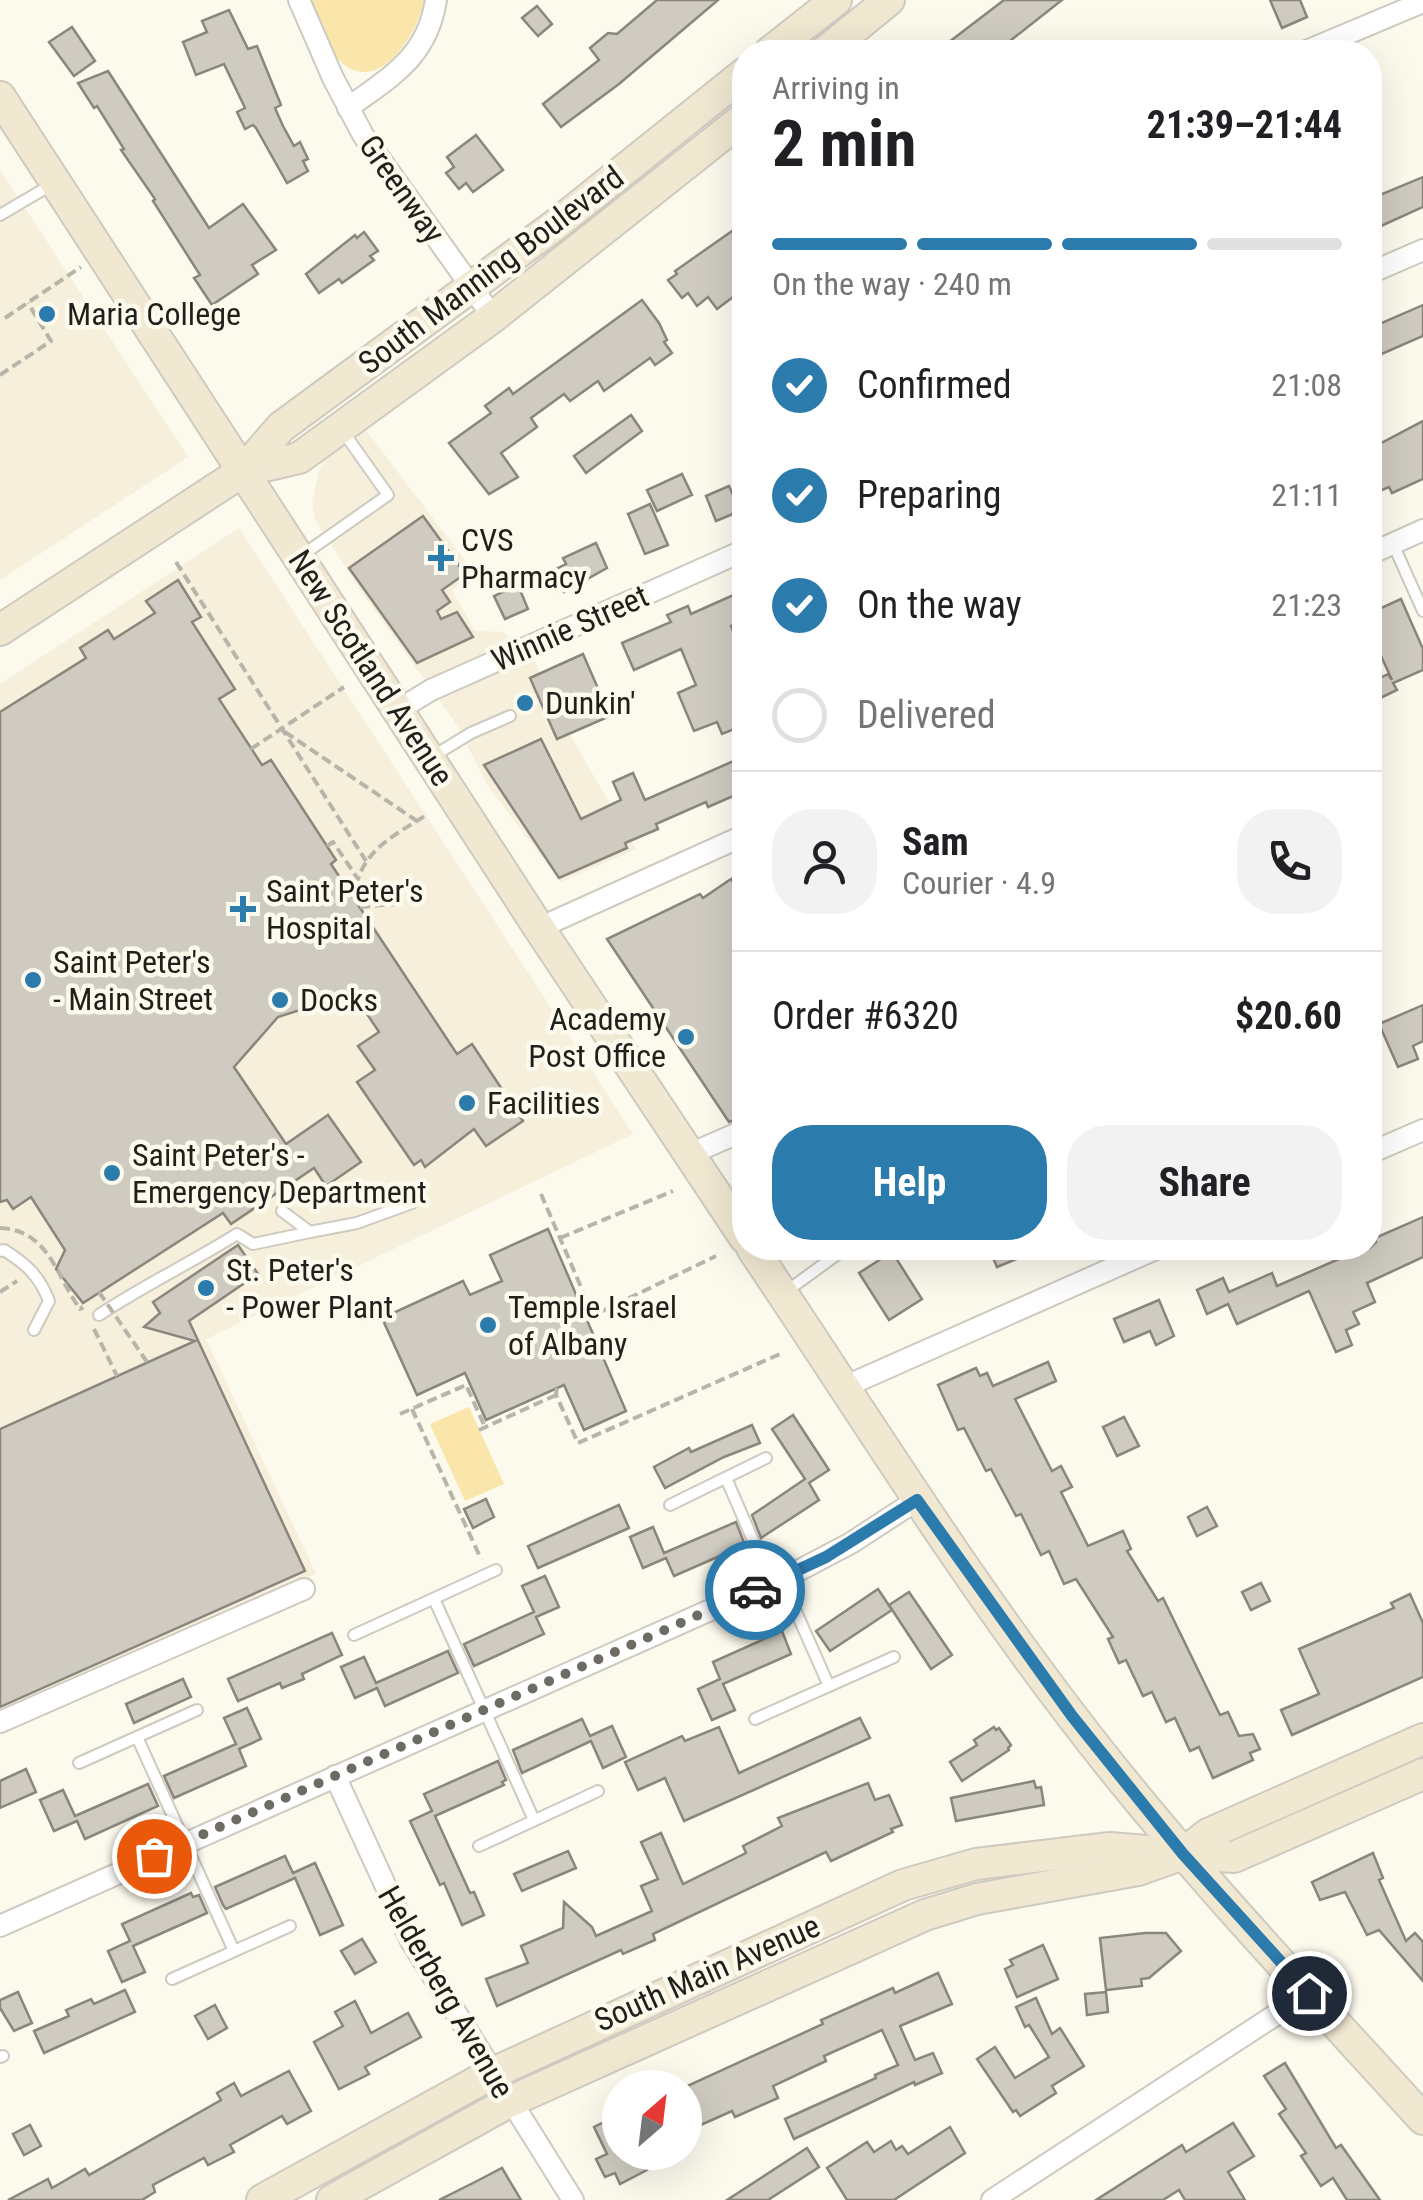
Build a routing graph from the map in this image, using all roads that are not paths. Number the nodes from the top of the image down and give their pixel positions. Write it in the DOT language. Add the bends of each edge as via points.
graph roads {
  1 [pos="299,0"];
  2 [pos="436,0"];
  3 [pos="836,0"];
  4 [pos="889,0"];
  5 [pos="1423,2"];
  6 [pos="857,10"];
  7 [pos="785,40"];
  8 [pos="834,40"];
  9 [pos="1333,40"];
  10 [pos="732,83"];
  11 [pos="348,108"];
  12 [pos="5,118"];
  13 [pos="732,127"];
  14 [pos="55,182"];
  15 [pos="0,215"];
  16 [pos="1423,250"];
  17 [pos="1382,268"];
  18 [pos="471,288"];
  19 [pos="492,317"];
  20 [pos="341,428"];
  21 [pos="242,472"];
  22 [pos="1423,530"];
  23 [pos="1393,543"];
  24 [pos="1382,548"];
  25 [pos="732,556"];
  26 [pos="299,558"];
  27 [pos="1423,610"];
  28 [pos="0,630"];
  29 [pos="398,710"];
  30 [pos="510,716"];
  31 [pos="430,758"];
  32 [pos="732,841"];
  33 [pos="539,928"];
  34 [pos="1423,1130"];
  35 [pos="732,1136"];
  36 [pos="1382,1149"];
  37 [pos="690,1154"];
  38 [pos="412,1203"];
  39 [pos="282,1211"];
  40 [pos="732,1218"];
  41 [pos="310,1232"];
  42 [pos="0,1251"];
  43 [pos="760,1260"];
  44 [pos="829,1260"];
  45 [pos="1131,1260"];
  46 [pos="783,1294"];
  47 [pos="99,1314"];
  48 [pos="34,1330"];
  49 [pos="844,1387"];
  50 [pos="766,1458"];
  51 [pos="726,1478"];
  52 [pos="917,1500"];
  53 [pos="670,1506"];
  54 [pos="492,1572"];
  55 [pos="776,1581"];
  56 [pos="304,1590"];
  57 [pos="434,1599"];
  58 [pos="354,1635"];
  59 [pos="894,1657"];
  60 [pos="829,1686"];
  61 [pos="197,1710"];
  62 [pos="484,1710"];
  63 [pos="755,1719"];
  64 [pos="0,1722"];
  65 [pos="138,1737"];
  66 [pos="1423,1739"];
  67 [pos="79,1763"];
  68 [pos="1423,1774"];
  69 [pos="335,1776"];
  70 [pos="598,1791"];
  71 [pos="534,1820"];
  72 [pos="185,1843"];
  73 [pos="479,1846"];
  74 [pos="1183,1854"];
  75 [pos="0,1926"];
  76 [pos="290,1926"];
  77 [pos="798,1932"];
  78 [pos="234,1951"];
  79 [pos="812,1965"];
  80 [pos="172,1978"];
  81 [pos="1309,1993"];
  82 [pos="491,2074"];
  83 [pos="509,2102"];
  84 [pos="1423,2120"];
  85 [pos="262,2200"];
  86 [pos="332,2200"];
  87 [pos="573,2200"];
  88 [pos="992,2200"];
  1 -- 11 [label="street, Greenway"];
  2 -- 11 [label="street, Greenway" via="417,52"];
  3 -- 7 [label="street"];
  4 -- 6 [label="street"];
  5 -- 9 [label="street"];
  6 -- 8 [label="street"];
  10 -- 18 [label="street, South Manning Boulevard"];
  11 -- 18 [label="street, Greenway"];
  12 -- 14 [label="street, New Scotland Avenue"];
  13 -- 19 [label="street, South Manning Boulevard"];
  14 -- 15 [label="lane"];
  14 -- 21 [label="street, New Scotland Avenue"];
  16 -- 17 [label="street"];
  18 -- 19 [label="street, Greenway"];
  18 -- 21 [label="street, South Manning Boulevard" via="281,427"];
  19 -- 20 [label="street, South Manning Boulevard"];
  20 -- 21 [label="street, South Manning Boulevard" via="299,458"];
  20 -- 26 [label="lane" via="388,495"];
  21 -- 26 [label="street, New Scotland Avenue"];
  21 -- 28 [label="street, South Manning Boulevard"];
  22 -- 23 [label="street"];
  23 -- 24 [label="street"];
  23 -- 27 [label="lane"];
  25 -- 29 [label="street, Winnie Street"];
  26 -- 29 [label="street, New Scotland Avenue"];
  29 -- 31 [label="street, New Scotland Avenue"];
  30 -- 31 [label="lane"];
  31 -- 33 [label="street, New Scotland Avenue"];
  32 -- 33 [label="street"];
  33 -- 37 [label="street, New Scotland Avenue"];
  34 -- 36 [label="street"];
  35 -- 37 [label="street"];
  37 -- 40 [label="street, New Scotland Avenue"];
  38 -- 41 [label="lane"];
  39 -- 41 [label="lane"];
  41 -- 47 [label="lane" via="253,1244 237,1234"];
  42 -- 48 [label="lane" via="26,1263 43,1284 49,1300"];
  43 -- 46 [label="street"];
  44 -- 46 [label="lane"];
  45 -- 49 [label="street"];
  46 -- 49 [label="street"];
  49 -- 52 [label="street"];
  50 -- 51 [label="lane"];
  51 -- 53 [label="lane"];
  51 -- 55 [label="lane"];
  52 -- 55 [label="street"];
  52 -- 74 [label="street" via="1061,1703"];
  54 -- 57 [label="lane"];
  55 -- 60 [label="lane"];
  55 -- 62 [label="street"];
  56 -- 64 [label="street"];
  57 -- 58 [label="lane"];
  57 -- 62 [label="lane"];
  59 -- 60 [label="lane"];
  60 -- 63 [label="lane"];
  61 -- 65 [label="lane"];
  62 -- 69 [label="street"];
  62 -- 71 [label="lane"];
  65 -- 67 [label="lane"];
  65 -- 72 [label="lane"];
  66 -- 74 [label="street, South Main Avenue" via="1208,1834"];
  68 -- 74 [label="street, South Main Avenue" via="1234,1857"];
  69 -- 72 [label="street"];
  69 -- 82 [label="street, Helderberg Avenue" via="403,1926"];
  70 -- 71 [label="lane"];
  71 -- 73 [label="lane"];
  72 -- 75 [label="street"];
  72 -- 78 [label="lane"];
  74 -- 77 [label="street, South Main Avenue" via="1110,1848 964,1867 903,1885"];
  74 -- 79 [label="street, South Main Avenue" via="1138,1870 949,1906"];
  74 -- 81 [label="street"];
  76 -- 78 [label="lane"];
  77 -- 79 [label="street"];
  77 -- 82 [label="street, South Main Avenue"];
  78 -- 80 [label="lane"];
  79 -- 83 [label="street, South Main Avenue"];
  81 -- 84 [label="street"];
  81 -- 88 [label="street"];
  82 -- 83 [label="street, Helderberg Avenue"];
  82 -- 85 [label="street, South Main Avenue"];
  83 -- 86 [label="street, South Main Avenue"];
  83 -- 87 [label="street, Helderberg Avenue"];
}
